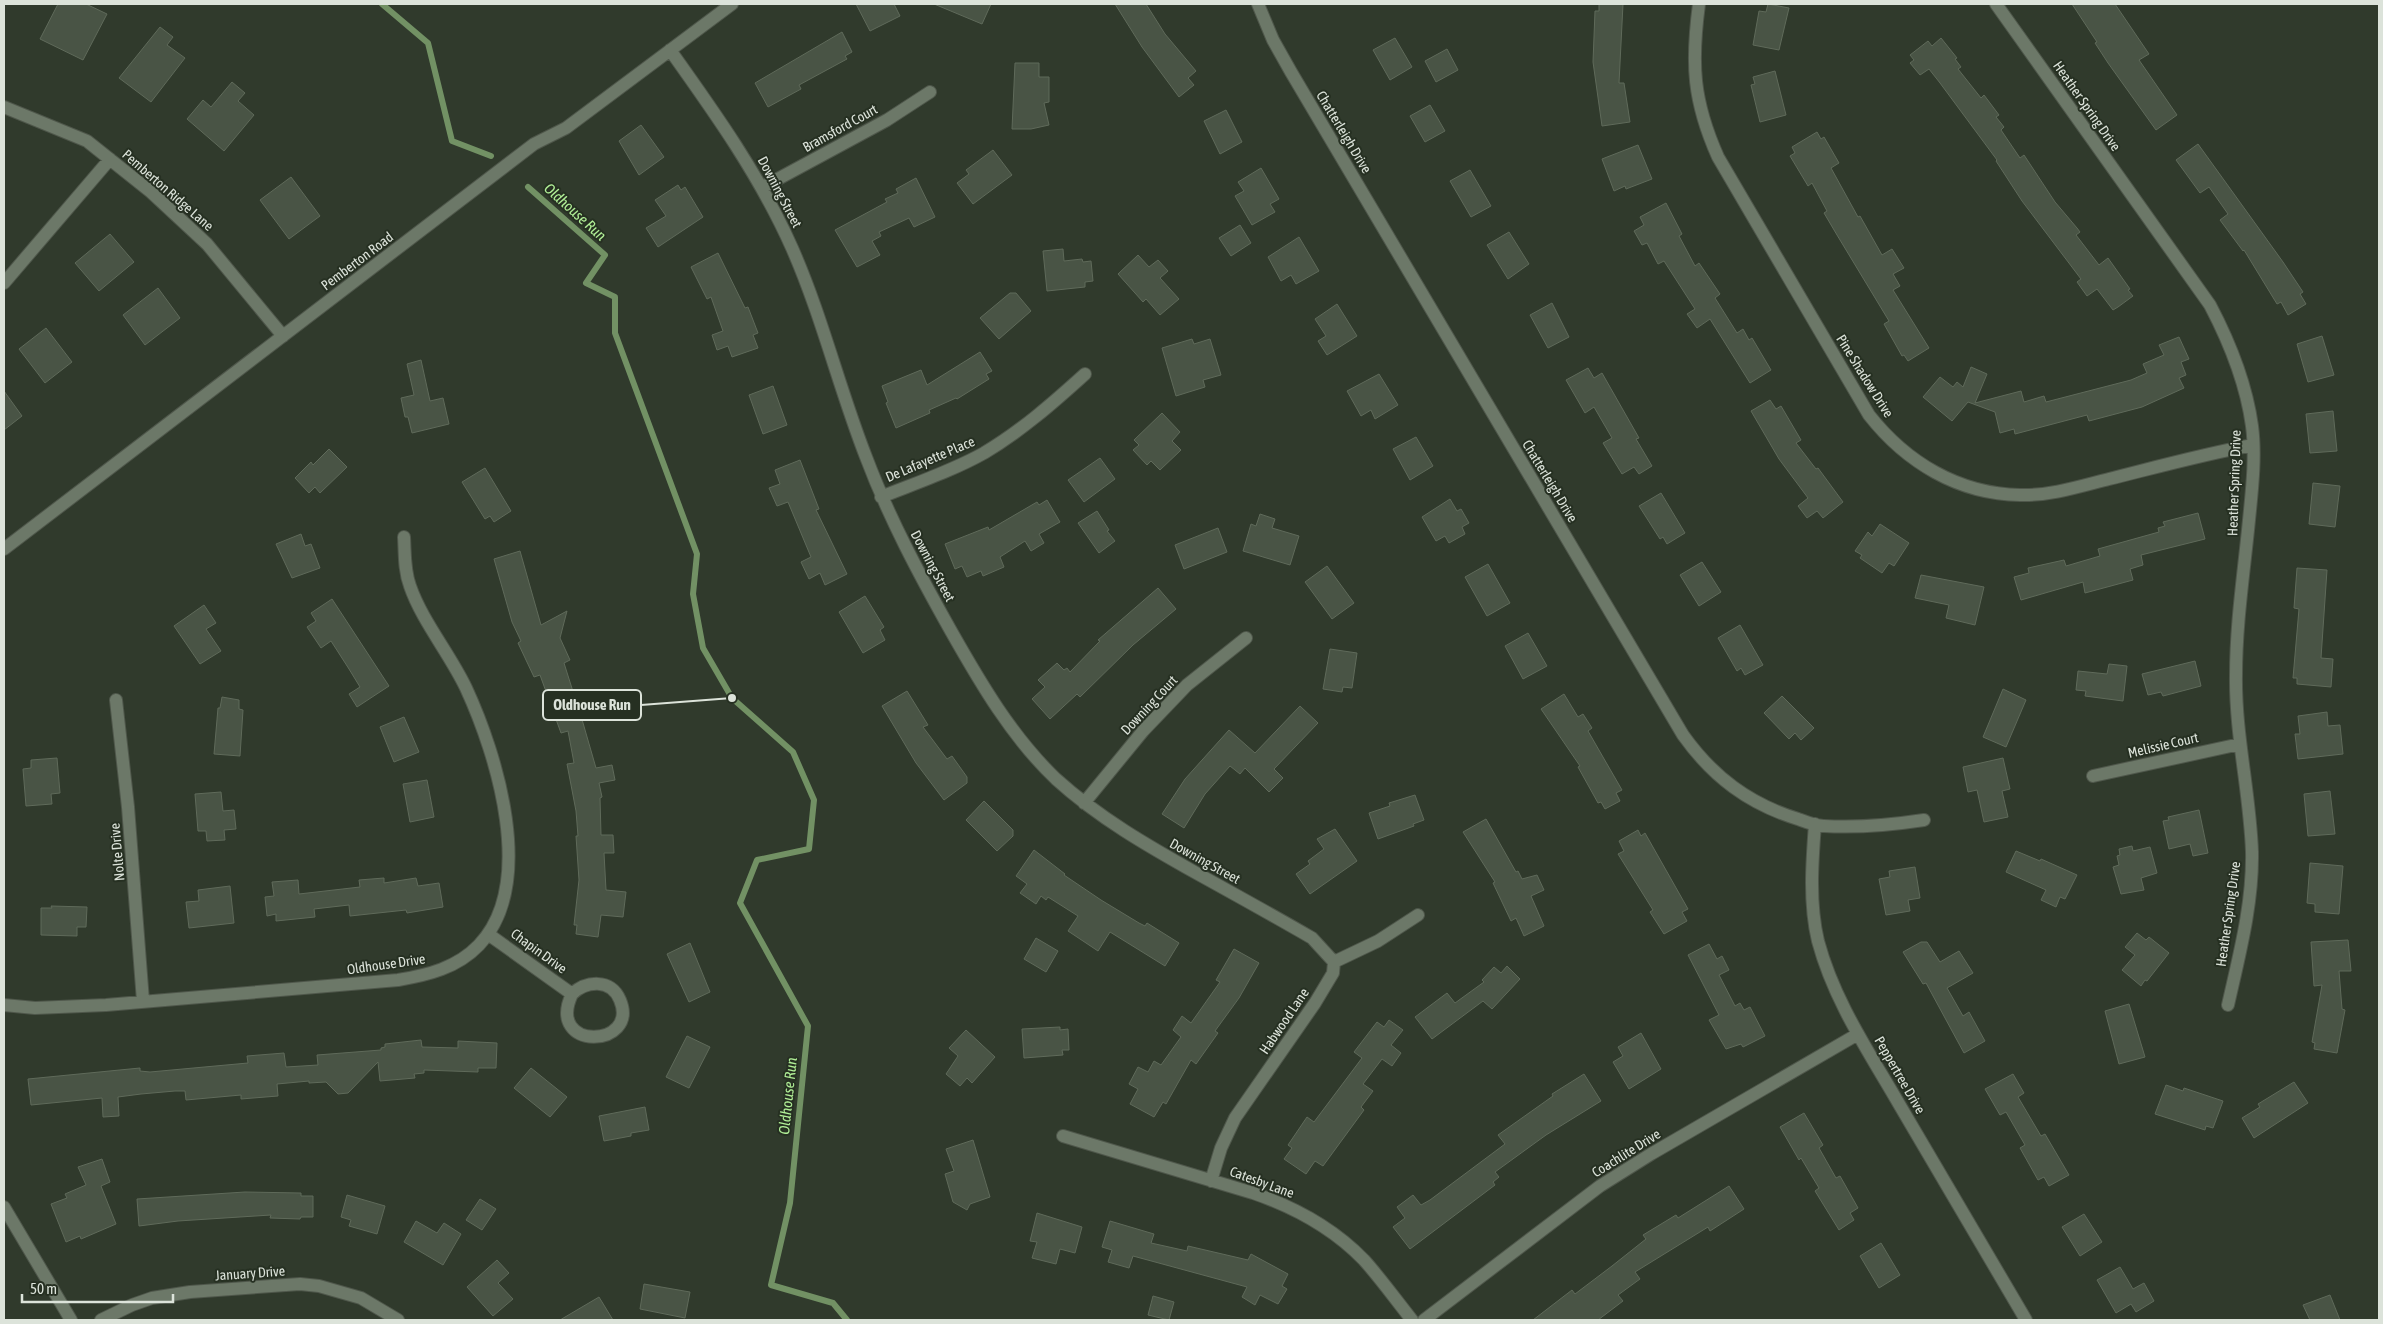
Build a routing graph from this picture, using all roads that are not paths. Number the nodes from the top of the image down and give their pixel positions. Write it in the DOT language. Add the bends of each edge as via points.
graph roads {
  1 [pos="732,4"];
  2 [pos="1258,4"];
  3 [pos="1699,4"];
  4 [pos="1996,4"];
  5 [pos="670,50"];
  6 [pos="930,92"];
  7 [pos="4,106"];
  8 [pos="110,159"];
  9 [pos="763,187"];
  10 [pos="4,283"];
  11 [pos="283,336"];
  12 [pos="1085,374"];
  13 [pos="2253,445"];
  14 [pos="881,497"];
  15 [pos="404,537"];
  16 [pos="4,549"];
  17 [pos="1246,638"];
  18 [pos="116,700"];
  19 [pos="2240,744"];
  20 [pos="2092,776"];
  21 [pos="1084,804"];
  22 [pos="1924,820"];
  23 [pos="1815,824"];
  24 [pos="1418,915"];
  25 [pos="488,934"];
  26 [pos="1334,962"];
  27 [pos="572,994"];
  28 [pos="143,1001"];
  29 [pos="4,1005"];
  30 [pos="2228,1005"];
  31 [pos="1858,1034"];
  32 [pos="1062,1136"];
  33 [pos="1211,1181"];
  34 [pos="4,1207"];
  35 [pos="71,1320"];
  36 [pos="101,1320"];
  37 [pos="398,1320"];
  38 [pos="1412,1320"];
  39 [pos="1424,1320"];
  40 [pos="2026,1320"];
  1 -- 5 [label="street, Pemberton Road"];
  2 -- 23 [label="street, Chatterleigh Drive" via="1273,40 1683,735 1698,756 1736,791 1767,808"];
  3 -- 13 [label="street, Pine Shadow Drive" via="1694,37 1695,82 1706,130 1718,157 1869,414 1900,450 1935,474 1974,489 2022,496 2061,490"];
  4 -- 13 [label="street, Heather Spring Drive" via="2210,305 2241,374"];
  5 -- 9 [label="street, Downing Street"];
  5 -- 11 [label="street, Pemberton Road" via="566,128 534,144"];
  6 -- 9 [label="street, Bramsford Court" via="887,120"];
  7 -- 8 [label="street, Pemberton Ridge Lane" via="88,141"];
  8 -- 10 [label="street"];
  8 -- 11 [label="street, Pemberton Ridge Lane" via="207,244"];
  9 -- 14 [label="street, Downing Street" via="815,304"];
  11 -- 16 [label="street, Pemberton Road"];
  12 -- 14 [label="street, De Lafayette Place" via="1041,414 984,453"];
  13 -- 19 [label="street, Heather Spring Drive" via="2252,493 2236,676"];
  14 -- 21 [label="street, Downing Street" via="910,559 984,688 1020,740"];
  15 -- 25 [label="street, Oldhouse Drive" via="410,586 466,688 484,732 498,782 509,857 508,875 499,914"];
  17 -- 21 [label="street, Downing Court" via="1187,685 1143,731"];
  18 -- 28 [label="street, Nolte Drive" via="129,816"];
  19 -- 20 [label="street, Melissie Court"];
  19 -- 30 [label="street, Heather Spring Drive" via="2252,853 2242,939"];
  21 -- 26 [label="street, Downing Street" via="1135,838 1312,938"];
  22 -- 23 [label="street, Chatterleigh Drive" via="1873,826"];
  23 -- 31 [label="street, Peppertree Drive" via="1811,878 1818,941 1834,988"];
  24 -- 26 [label="street" via="1378,941"];
  25 -- 27 [label="street, Chapin Drive"];
  25 -- 28 [label="street, Oldhouse Drive" via="462,958 429,975"];
  26 -- 33 [label="street, Habwood Lane" via="1333,973 1316,1004 1235,1118"];
  27 -- 27 [label="street, Chapin Drive" via="567,1004 571,1027 580,1035 591,1038 613,1032 622,1011 613,990 603,984 592,983 580,986"];
  28 -- 29 [label="street, Oldhouse Drive" via="35,1008"];
  31 -- 39 [label="street, Coachlite Drive" via="1600,1186"];
  31 -- 40 [label="street, Peppertree Drive"];
  32 -- 33 [label="street, Catesby Lane"];
  33 -- 38 [label="street, Catesby Lane" via="1276,1200 1319,1222 1364,1260"];
  34 -- 35 [label="street"];
  36 -- 37 [label="street, January Drive" via="152,1298 300,1284 361,1298"];
}
